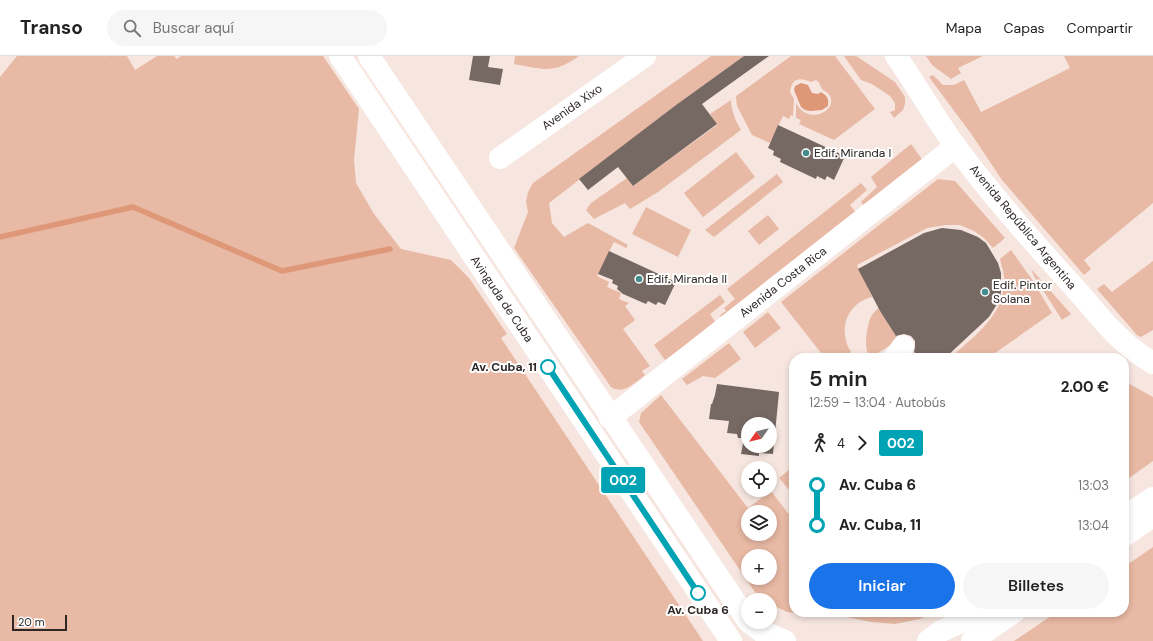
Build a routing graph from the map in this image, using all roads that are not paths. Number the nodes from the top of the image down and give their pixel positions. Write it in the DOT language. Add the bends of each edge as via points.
graph roads {
  1 [pos="340,56"];
  2 [pos="369,56"];
  3 [pos="645,56"];
  4 [pos="896,56"];
  5 [pos="956,146"];
  6 [pos="500,158"];
  7 [pos="1153,363"];
  8 [pos="610,418"];
  9 [pos="1153,498"];
  10 [pos="1129,514"];
  11 [pos="1153,516"];
  12 [pos="1129,533"];
  13 [pos="741,612"];
  14 [pos="973,617"];
  15 [pos="1007,617"];
  16 [pos="759,629"];
  17 [pos="731,641"];
  18 [pos="785,641"];
  19 [pos="928,641"];
  20 [pos="972,641"];
  1 -- 17 [label="main road, Avinguda de Cuba"];
  2 -- 8 [label="main road, Avinguda de Cuba"];
  3 -- 6 [label="main road, Avenida Xixo"];
  4 -- 5 [label="main road, Avenida República Argentina"];
  5 -- 7 [label="main road, Avenida República Argentina" via="1011,216 1106,325 1122,342"];
  5 -- 8 [label="main road, Avenida Costa Rica"];
  8 -- 13 [label="main road, Avinguda de Cuba"];
  9 -- 10 [label="main road"];
  11 -- 12 [label="main road"];
  14 -- 19 [label="main road" via="941,631"];
  15 -- 20 [label="main road"];
  16 -- 18 [label="main road, Avinguda de Cuba"];
}
